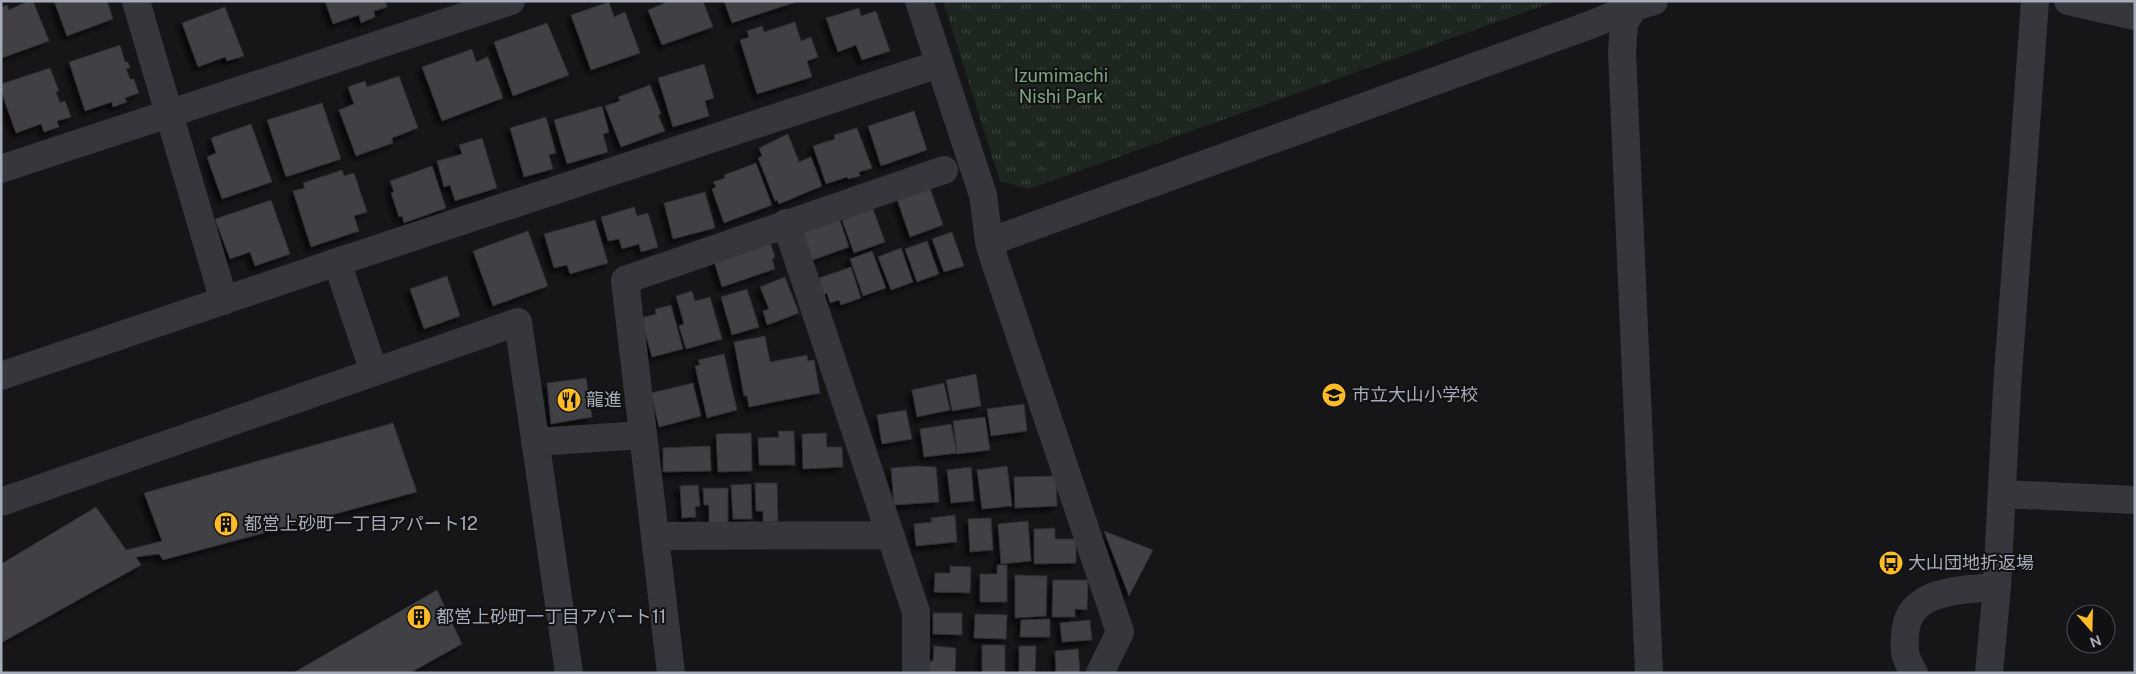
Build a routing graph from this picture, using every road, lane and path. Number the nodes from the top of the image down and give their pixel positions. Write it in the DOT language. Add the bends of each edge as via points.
graph roads {
  1 [pos="136,1"];
  2 [pos="511,1"];
  3 [pos="919,1"];
  4 [pos="2035,1"];
  5 [pos="2068,1"];
  6 [pos="1644,4"];
  7 [pos="2135,16"];
  8 [pos="939,64"];
  9 [pos="169,114"];
  10 [pos="1,169"];
  11 [pos="944,170"];
  12 [pos="786,223"];
  13 [pos="988,242"];
  14 [pos="337,262"];
  15 [pos="224,301"];
  16 [pos="374,372"];
  17 [pos="1,376"];
  18 [pos="644,435"];
  19 [pos="536,442"];
  20 [pos="2002,494"];
  21 [pos="2135,500"];
  22 [pos="1,502"];
  23 [pos="655,536"];
  24 [pos="890,536"];
  25 [pos="1997,588"];
  26 [pos="568,673"];
  27 [pos="671,673"];
  28 [pos="916,673"];
  29 [pos="1100,673"];
  30 [pos="1649,673"];
  31 [pos="1914,673"];
  32 [pos="1989,673"];
  1 -- 9 [label="street"];
  2 -- 9 [label="street"];
  3 -- 8 [label="street"];
  4 -- 20 [label="street"];
  5 -- 7 [label="street"];
  6 -- 13 [label="street"];
  6 -- 30 [label="street" via="1624,23 1622,52"];
  8 -- 13 [label="street" via="983,195"];
  8 -- 14 [label="street"];
  9 -- 10 [label="street"];
  9 -- 15 [label="street"];
  11 -- 12 [label="street"];
  12 -- 18 [label="street" via="625,280"];
  12 -- 24 [label="street"];
  13 -- 29 [label="street" via="1120,632"];
  14 -- 15 [label="street"];
  14 -- 16 [label="street"];
  15 -- 17 [label="street"];
  16 -- 19 [label="street" via="518,322"];
  16 -- 22 [label="street"];
  18 -- 19 [label="street"];
  18 -- 23 [label="street"];
  19 -- 26 [label="street"];
  20 -- 21 [label="street"];
  20 -- 25 [label="street"];
  23 -- 24 [label="street"];
  23 -- 27 [label="street"];
  24 -- 28 [label="street" via="916,612"];
  25 -- 31 [label="street" via="1937,595 1915,605 1905,624 1904,656"];
  25 -- 32 [label="street"];
}
